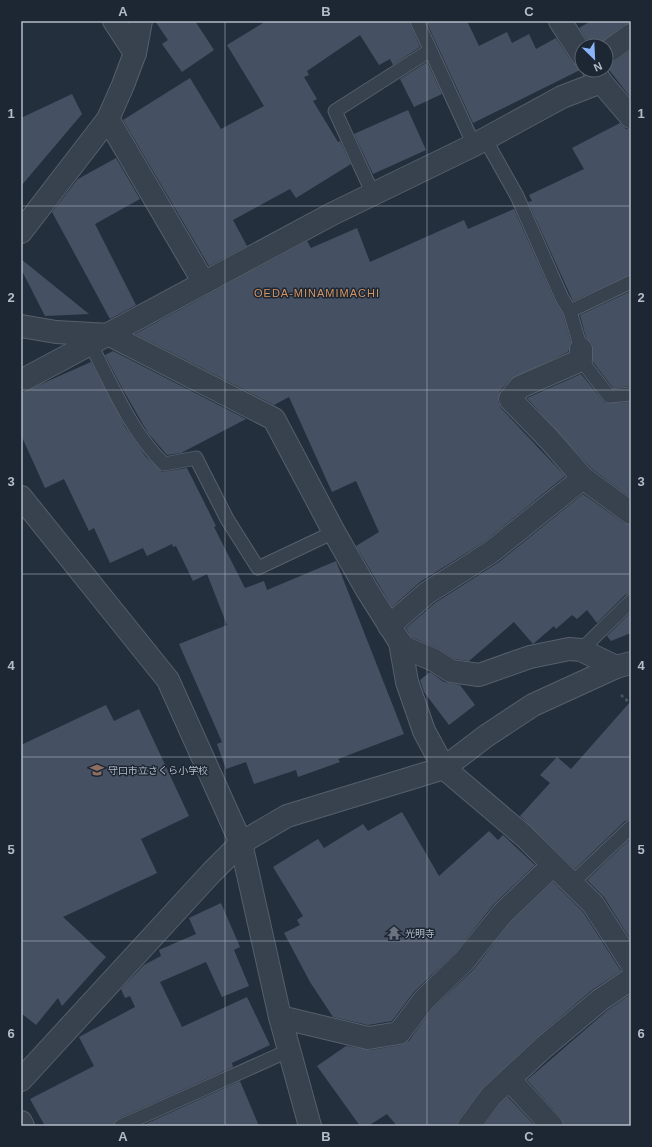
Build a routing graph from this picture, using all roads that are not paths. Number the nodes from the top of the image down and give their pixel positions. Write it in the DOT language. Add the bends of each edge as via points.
graph roads {
  1 [pos="114,21"];
  2 [pos="141,21"];
  3 [pos="417,21"];
  4 [pos="560,21"];
  5 [pos="631,35"];
  6 [pos="574,43"];
  7 [pos="614,47"];
  8 [pos="429,51"];
  9 [pos="135,53"];
  10 [pos="595,78"];
  11 [pos="600,78"];
  12 [pos="631,117"];
  13 [pos="108,119"];
  14 [pos="480,142"];
  15 [pos="373,194"];
  16 [pos="21,232"];
  17 [pos="631,282"];
  18 [pos="204,283"];
  19 [pos="570,311"];
  20 [pos="21,326"];
  21 [pos="110,335"];
  22 [pos="91,345"];
  23 [pos="581,355"];
  24 [pos="21,381"];
  25 [pos="631,394"];
  26 [pos="583,478"];
  27 [pos="21,496"];
  28 [pos="631,513"];
  29 [pos="334,532"];
  30 [pos="631,601"];
  31 [pos="395,634"];
  32 [pos="581,650"];
  33 [pos="624,665"];
  34 [pos="444,768"];
  35 [pos="631,827"];
  36 [pos="242,843"];
  37 [pos="553,865"];
  38 [pos="572,883"];
  39 [pos="631,962"];
  40 [pos="631,979"];
  41 [pos="280,1017"];
  42 [pos="290,1050"];
  43 [pos="509,1079"];
  44 [pos="21,1080"];
  45 [pos="21,1122"];
  46 [pos="23,1126"];
  47 [pos="121,1126"];
  48 [pos="310,1126"];
  49 [pos="469,1126"];
  50 [pos="552,1126"];
  1 -- 9 [label="street"];
  2 -- 9 [label="street"];
  3 -- 8 [label="lane"];
  4 -- 6 [label="street"];
  5 -- 7 [label="street"];
  8 -- 14 [label="lane"];
  8 -- 15 [label="lane" via="335,111"];
  9 -- 13 [label="street"];
  10 -- 14 [label="street"];
  11 -- 12 [label="street"];
  13 -- 16 [label="street"];
  13 -- 18 [label="street"];
  14 -- 15 [label="street"];
  14 -- 19 [label="lane" via="517,196"];
  15 -- 18 [label="street"];
  17 -- 19 [label="lane"];
  18 -- 21 [label="street"];
  19 -- 23 [label="lane"];
  20 -- 21 [label="street" via="56,332"];
  21 -- 22 [label="street"];
  21 -- 29 [label="street" via="274,419"];
  22 -- 24 [label="street"];
  22 -- 29 [label="lane" via="118,398 150,450 164,464 196,458 227,518 258,568"];
  23 -- 25 [label="lane" via="609,396"];
  23 -- 26 [label="street" via="520,387 510,399"];
  26 -- 28 [label="street"];
  26 -- 31 [label="street" via="490,552 427,593"];
  27 -- 36 [label="street" via="168,680"];
  29 -- 31 [label="street"];
  30 -- 32 [label="lane"];
  31 -- 32 [label="street" via="403,646 451,671 479,675 530,657 570,649"];
  31 -- 34 [label="street" via="407,682 424,731"];
  32 -- 33 [label="street"];
  33 -- 34 [label="street" via="533,705"];
  34 -- 36 [label="street" via="287,816"];
  34 -- 37 [label="street" via="524,836"];
  35 -- 38 [label="lane"];
  36 -- 41 [label="street"];
  36 -- 44 [label="street" via="211,873"];
  37 -- 38 [label="street"];
  37 -- 41 [label="street" via="503,913 464,961 424,1000 399,1033 368,1038"];
  38 -- 39 [label="street" via="593,904"];
  40 -- 43 [label="street" via="600,1000"];
  41 -- 42 [label="street"];
  42 -- 47 [label="lane"];
  42 -- 48 [label="street"];
  43 -- 49 [label="street" via="491,1096"];
  43 -- 50 [label="street"];
  45 -- 46 [label="street"];
}
